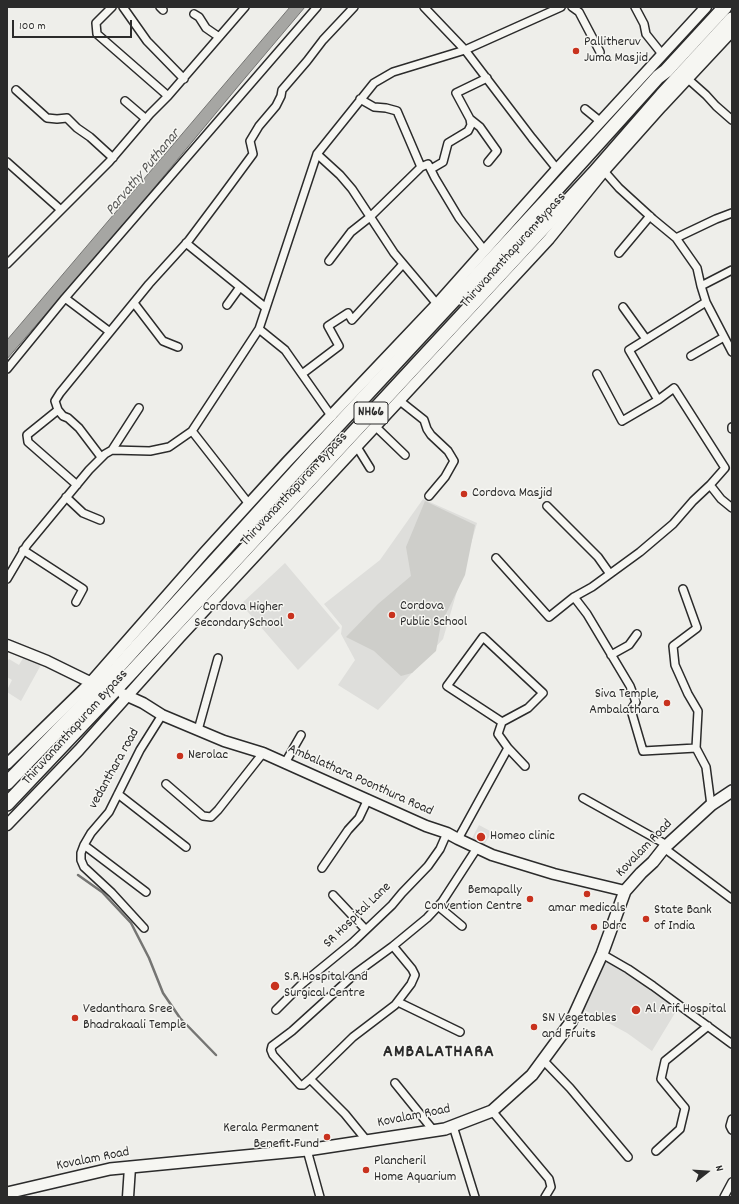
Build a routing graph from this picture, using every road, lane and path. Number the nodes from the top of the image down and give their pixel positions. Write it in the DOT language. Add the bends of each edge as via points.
graph roads {
  1 [pos="112,7"];
  2 [pos="123,7"];
  3 [pos="245,7"];
  4 [pos="317,7"];
  5 [pos="354,7"];
  6 [pos="424,7"];
  7 [pos="561,7"];
  8 [pos="572,7"];
  9 [pos="635,7"];
  10 [pos="706,7"];
  11 [pos="725,7"];
  12 [pos="194,14"];
  13 [pos="732,19"];
  14 [pos="732,30"];
  15 [pos="219,36"];
  16 [pos="465,50"];
  17 [pos="600,52"];
  18 [pos="662,54"];
  19 [pos="184,78"];
  20 [pos="486,78"];
  21 [pos="688,79"];
  22 [pos="16,90"];
  23 [pos="168,96"];
  24 [pos="360,99"];
  25 [pos="125,101"];
  26 [pos="585,109"];
  27 [pos="146,119"];
  28 [pos="470,119"];
  29 [pos="732,120"];
  30 [pos="601,122"];
  31 [pos="317,154"];
  32 [pos="113,158"];
  33 [pos="7,162"];
  34 [pos="488,162"];
  35 [pos="421,167"];
  36 [pos="431,169"];
  37 [pos="557,169"];
  38 [pos="604,171"];
  39 [pos="61,210"];
  40 [pos="732,213"];
  41 [pos="650,216"];
  42 [pos="370,217"];
  43 [pos="676,238"];
  44 [pos="186,243"];
  45 [pos="485,251"];
  46 [pos="620,253"];
  47 [pos="9,259"];
  48 [pos="329,261"];
  49 [pos="403,264"];
  50 [pos="732,270"];
  51 [pos="701,286"];
  52 [pos="240,287"];
  53 [pos="64,298"];
  54 [pos="134,302"];
  55 [pos="706,302"];
  56 [pos="438,304"];
  57 [pos="227,306"];
  58 [pos="623,306"];
  59 [pos="266,308"];
  60 [pos="259,329"];
  61 [pos="110,332"];
  62 [pos="724,337"];
  63 [pos="646,339"];
  64 [pos="178,347"];
  65 [pos="732,352"];
  66 [pos="691,356"];
  67 [pos="7,369"];
  68 [pos="302,374"];
  69 [pos="597,374"];
  70 [pos="658,400"];
  71 [pos="400,401"];
  72 [pos="139,408"];
  73 [pos="58,410"];
  74 [pos="332,417"];
  75 [pos="376,427"];
  76 [pos="192,432"];
  77 [pos="357,447"];
  78 [pos="112,450"];
  79 [pos="405,455"];
  80 [pos="101,457"];
  81 [pos="729,466"];
  82 [pos="370,468"];
  83 [pos="77,485"];
  84 [pos="710,485"];
  85 [pos="429,496"];
  86 [pos="66,497"];
  87 [pos="250,504"];
  88 [pos="547,506"];
  89 [pos="732,508"];
  90 [pos="100,520"];
  91 [pos="23,550"];
  92 [pos="496,558"];
  93 [pos="610,574"];
  94 [pos="7,579"];
  95 [pos="683,589"];
  96 [pos="574,597"];
  97 [pos="76,602"];
  98 [pos="637,634"];
  99 [pos="7,645"];
  100 [pos="611,655"];
  101 [pos="218,658"];
  102 [pos="95,685"];
  103 [pos="114,691"];
  104 [pos="128,695"];
  105 [pos="162,714"];
  106 [pos="502,722"];
  107 [pos="198,730"];
  108 [pos="302,735"];
  109 [pos="508,748"];
  110 [pos="696,748"];
  111 [pos="263,753"];
  112 [pos="285,763"];
  113 [pos="7,764"];
  114 [pos="525,766"];
  115 [pos="7,783"];
  116 [pos="166,784"];
  117 [pos="732,791"];
  118 [pos="118,794"];
  119 [pos="584,798"];
  120 [pos="368,799"];
  121 [pos="7,804"];
  122 [pos="711,805"];
  123 [pos="7,825"];
  124 [pos="447,833"];
  125 [pos="458,839"];
  126 [pos="84,844"];
  127 [pos="666,846"];
  128 [pos="186,847"];
  129 [pos="477,848"];
  130 [pos="322,868"];
  131 [pos="625,891"];
  132 [pos="146,892"];
  133 [pos="333,895"];
  134 [pos="732,899"];
  135 [pos="438,906"];
  136 [pos="462,926"];
  137 [pos="144,928"];
  138 [pos="365,929"];
  139 [pos="393,946"];
  140 [pos="602,954"];
  141 [pos="398,1002"];
  142 [pos="276,1010"];
  143 [pos="708,1026"];
  144 [pos="460,1032"];
  145 [pos="732,1044"];
  146 [pos="543,1060"];
  147 [pos="310,1079"];
  148 [pos="395,1083"];
  149 [pos="492,1111"];
  150 [pos="732,1119"];
  151 [pos="453,1126"];
  152 [pos="433,1130"];
  153 [pos="732,1130"];
  154 [pos="367,1141"];
  155 [pos="307,1150"];
  156 [pos="656,1151"];
  157 [pos="628,1157"];
  158 [pos="130,1167"];
  159 [pos="732,1182"];
  160 [pos="7,1194"];
  161 [pos="128,1197"];
  162 [pos="320,1197"];
  163 [pos="475,1197"];
  164 [pos="545,1197"];
  165 [pos="724,1197"];
  1 -- 23 [label="street" via="96,23 97,34"];
  2 -- 19 [label="street" via="146,42"];
  3 -- 15 [label="street"];
  4 -- 53 [label="street"];
  5 -- 44 [label="street" via="282,90 276,106 250,141 253,154"];
  6 -- 16 [label="street"];
  7 -- 16 [label="street"];
  8 -- 17 [label="street" via="579,12"];
  9 -- 18 [label="street" via="646,34"];
  10 -- 18 [label="street, Thiruvananthapuram Bypass"];
  11 -- 102 [label="highway, Thiruvananthapuram Bypass / NH66"];
  12 -- 15 [label="street" via="206,28"];
  13 -- 103 [label="highway, Thiruvananthapuram Bypass / NH66" via="594,173"];
  14 -- 21 [label="street, Thiruvananthapuram Bypass"];
  15 -- 19 [label="street"];
  16 -- 20 [label="street"];
  16 -- 24 [label="street" via="384,76"];
  18 -- 30 [label="street, Thiruvananthapuram Bypass"];
  19 -- 23 [label="street"];
  20 -- 28 [label="street" via="456,94"];
  20 -- 37 [label="street"];
  21 -- 29 [label="street"];
  21 -- 38 [label="street, Thiruvananthapuram Bypass"];
  22 -- 32 [label="street" via="46,118 67,118"];
  23 -- 27 [label="street"];
  24 -- 31 [label="street"];
  24 -- 35 [label="street" via="374,107 397,111"];
  25 -- 27 [label="street"];
  26 -- 30 [label="street"];
  27 -- 32 [label="street"];
  28 -- 34 [label="street" via="480,127 497,151"];
  28 -- 36 [label="street" via="471,125 468,130 448,143 443,162"];
  30 -- 37 [label="street, Thiruvananthapuram Bypass"];
  31 -- 42 [label="street" via="352,188"];
  31 -- 59 [label="street"];
  32 -- 39 [label="street"];
  33 -- 39 [label="street"];
  35 -- 36 [label="street" via="428,164"];
  35 -- 42 [label="street"];
  36 -- 45 [label="street" via="459,218"];
  37 -- 45 [label="street, Thiruvananthapuram Bypass"];
  38 -- 41 [label="street"];
  38 -- 71 [label="street, Thiruvananthapuram Bypass" via="549,239"];
  39 -- 47 [label="street"];
  40 -- 43 [label="street"];
  41 -- 43 [label="street"];
  41 -- 46 [label="street"];
  42 -- 48 [label="street" via="351,232"];
  42 -- 49 [label="street"];
  43 -- 51 [label="street" via="697,268"];
  44 -- 52 [label="street"];
  44 -- 54 [label="street"];
  45 -- 56 [label="street, Thiruvananthapuram Bypass"];
  49 -- 56 [label="street"];
  49 -- 68 [label="street" via="352,320 348,313 328,326 339,346"];
  50 -- 51 [label="street"];
  51 -- 55 [label="street"];
  52 -- 57 [label="street"];
  52 -- 59 [label="street"];
  53 -- 61 [label="street"];
  53 -- 67 [label="street"];
  54 -- 61 [label="street"];
  54 -- 64 [label="street" via="163,341"];
  55 -- 62 [label="street"];
  55 -- 63 [label="street"];
  56 -- 74 [label="street, Thiruvananthapuram Bypass"];
  58 -- 63 [label="street"];
  59 -- 60 [label="street"];
  60 -- 68 [label="street" via="285,350"];
  60 -- 76 [label="street"];
  61 -- 73 [label="street" via="60,393 56,401"];
  62 -- 65 [label="street"];
  62 -- 66 [label="street"];
  63 -- 70 [label="street" via="629,350"];
  68 -- 74 [label="street"];
  69 -- 70 [label="street" via="622,421"];
  70 -- 81 [label="street" via="674,388"];
  71 -- 75 [label="street, Thiruvananthapuram Bypass"];
  71 -- 85 [label="street" via="424,420 427,429 454,461"];
  72 -- 78 [label="street"];
  73 -- 80 [label="street" via="79,428"];
  73 -- 83 [label="street" via="27,435 28,442"];
  74 -- 87 [label="street, Thiruvananthapuram Bypass"];
  75 -- 77 [label="street, Thiruvananthapuram Bypass"];
  75 -- 79 [label="street"];
  76 -- 78 [label="street" via="169,447 150,451"];
  76 -- 87 [label="street"];
  77 -- 82 [label="street"];
  77 -- 104 [label="street, Thiruvananthapuram Bypass"];
  78 -- 80 [label="street"];
  80 -- 83 [label="street"];
  81 -- 84 [label="street"];
  83 -- 86 [label="street"];
  84 -- 89 [label="street"];
  84 -- 93 [label="street" via="673,524"];
  86 -- 90 [label="street" via="83,513"];
  86 -- 91 [label="street"];
  87 -- 102 [label="street, Thiruvananthapuram Bypass" via="139,626"];
  88 -- 93 [label="street" via="598,557"];
  91 -- 94 [label="street"];
  91 -- 97 [label="street" via="83,589"];
  92 -- 96 [label="street" via="550,617"];
  93 -- 96 [label="street"];
  95 -- 110 [label="street" via="697,628 673,646 675,665 698,711"];
  96 -- 100 [label="street"];
  98 -- 100 [label="street" via="629,645"];
  99 -- 102 [label="street, Ambalathara Poonthura Road"];
  100 -- 110 [label="street" via="635,699 631,710 643,750"];
  101 -- 107 [label="street"];
  102 -- 103 [label="street, Ambalathara Poonthura Road"];
  102 -- 113 [label="street, Thiruvananthapuram Bypass"];
  102 -- 115 [label="highway, Thiruvananthapuram Bypass / NH66"];
  103 -- 104 [label="street, Ambalathara Poonthura Road"];
  103 -- 121 [label="highway, Thiruvananthapuram Bypass / NH66"];
  104 -- 105 [label="street, Ambalathara Poonthura Road"];
  104 -- 123 [label="street, Thiruvananthapuram Bypass"];
  105 -- 107 [label="street, Ambalathara Poonthura Road"];
  105 -- 118 [label="street, vedanthara road"];
  106 -- 106 [label="street" via="447,686 483,637 543,693 528,708"];
  106 -- 109 [label="street" via="498,734"];
  107 -- 111 [label="street, Ambalathara Poonthura Road"];
  108 -- 112 [label="street"];
  109 -- 114 [label="street"];
  109 -- 125 [label="street"];
  110 -- 122 [label="street" via="706,767"];
  111 -- 112 [label="street, Ambalathara Poonthura Road"];
  111 -- 116 [label="street" via="211,817 203,816"];
  112 -- 120 [label="street, Ambalathara Poonthura Road"];
  117 -- 122 [label="main road, Kovalam Road"];
  118 -- 126 [label="street, vedanthara road" via="109,812"];
  118 -- 128 [label="street"];
  119 -- 127 [label="street"];
  120 -- 124 [label="street, Ambalathara Poonthura Road"];
  120 -- 130 [label="street" via="358,818"];
  122 -- 127 [label="main road, Kovalam Road"];
  124 -- 125 [label="street, Ambalathara Poonthura Road"];
  124 -- 138 [label="street, SR Hospital Lane" via="428,866 392,905"];
  125 -- 129 [label="street, Ambalathara Poonthura Road"];
  126 -- 132 [label="street"];
  126 -- 137 [label="street" via="81,853 84,867"];
  127 -- 131 [label="main road, Kovalam Road"];
  127 -- 134 [label="street"];
  129 -- 131 [label="street, Ambalathara Poonthura Road" via="554,874"];
  129 -- 135 [label="street"];
  131 -- 140 [label="main road, Kovalam Road"];
  133 -- 138 [label="street"];
  135 -- 136 [label="street"];
  135 -- 139 [label="street"];
  138 -- 142 [label="street, SR Hospital Lane"];
  139 -- 141 [label="street" via="415,975"];
  139 -- 147 [label="street" via="356,973 272,1046 273,1055 300,1085"];
  140 -- 143 [label="street" via="628,968"];
  140 -- 146 [label="main road, Kovalam Road" via="571,1022"];
  141 -- 144 [label="street"];
  141 -- 147 [label="street" via="353,1037"];
  143 -- 145 [label="street"];
  143 -- 156 [label="street" via="665,1061 661,1079 685,1108 680,1128"];
  146 -- 149 [label="main road, Kovalam Road" via="532,1075"];
  146 -- 157 [label="street"];
  147 -- 154 [label="street"];
  148 -- 152 [label="street"];
  149 -- 151 [label="main road, Kovalam Road"];
  149 -- 164 [label="street" via="549,1179 551,1186"];
  150 -- 153 [label="street"];
  151 -- 152 [label="main road, Kovalam Road"];
  151 -- 163 [label="street"];
  152 -- 154 [label="main road, Kovalam Road"];
  154 -- 155 [label="main road, Kovalam Road"];
  155 -- 158 [label="main road, Kovalam Road"];
  155 -- 162 [label="street"];
  158 -- 160 [label="main road, Kovalam Road" via="110,1169"];
  158 -- 161 [label="street"];
  159 -- 165 [label="street"];
}
